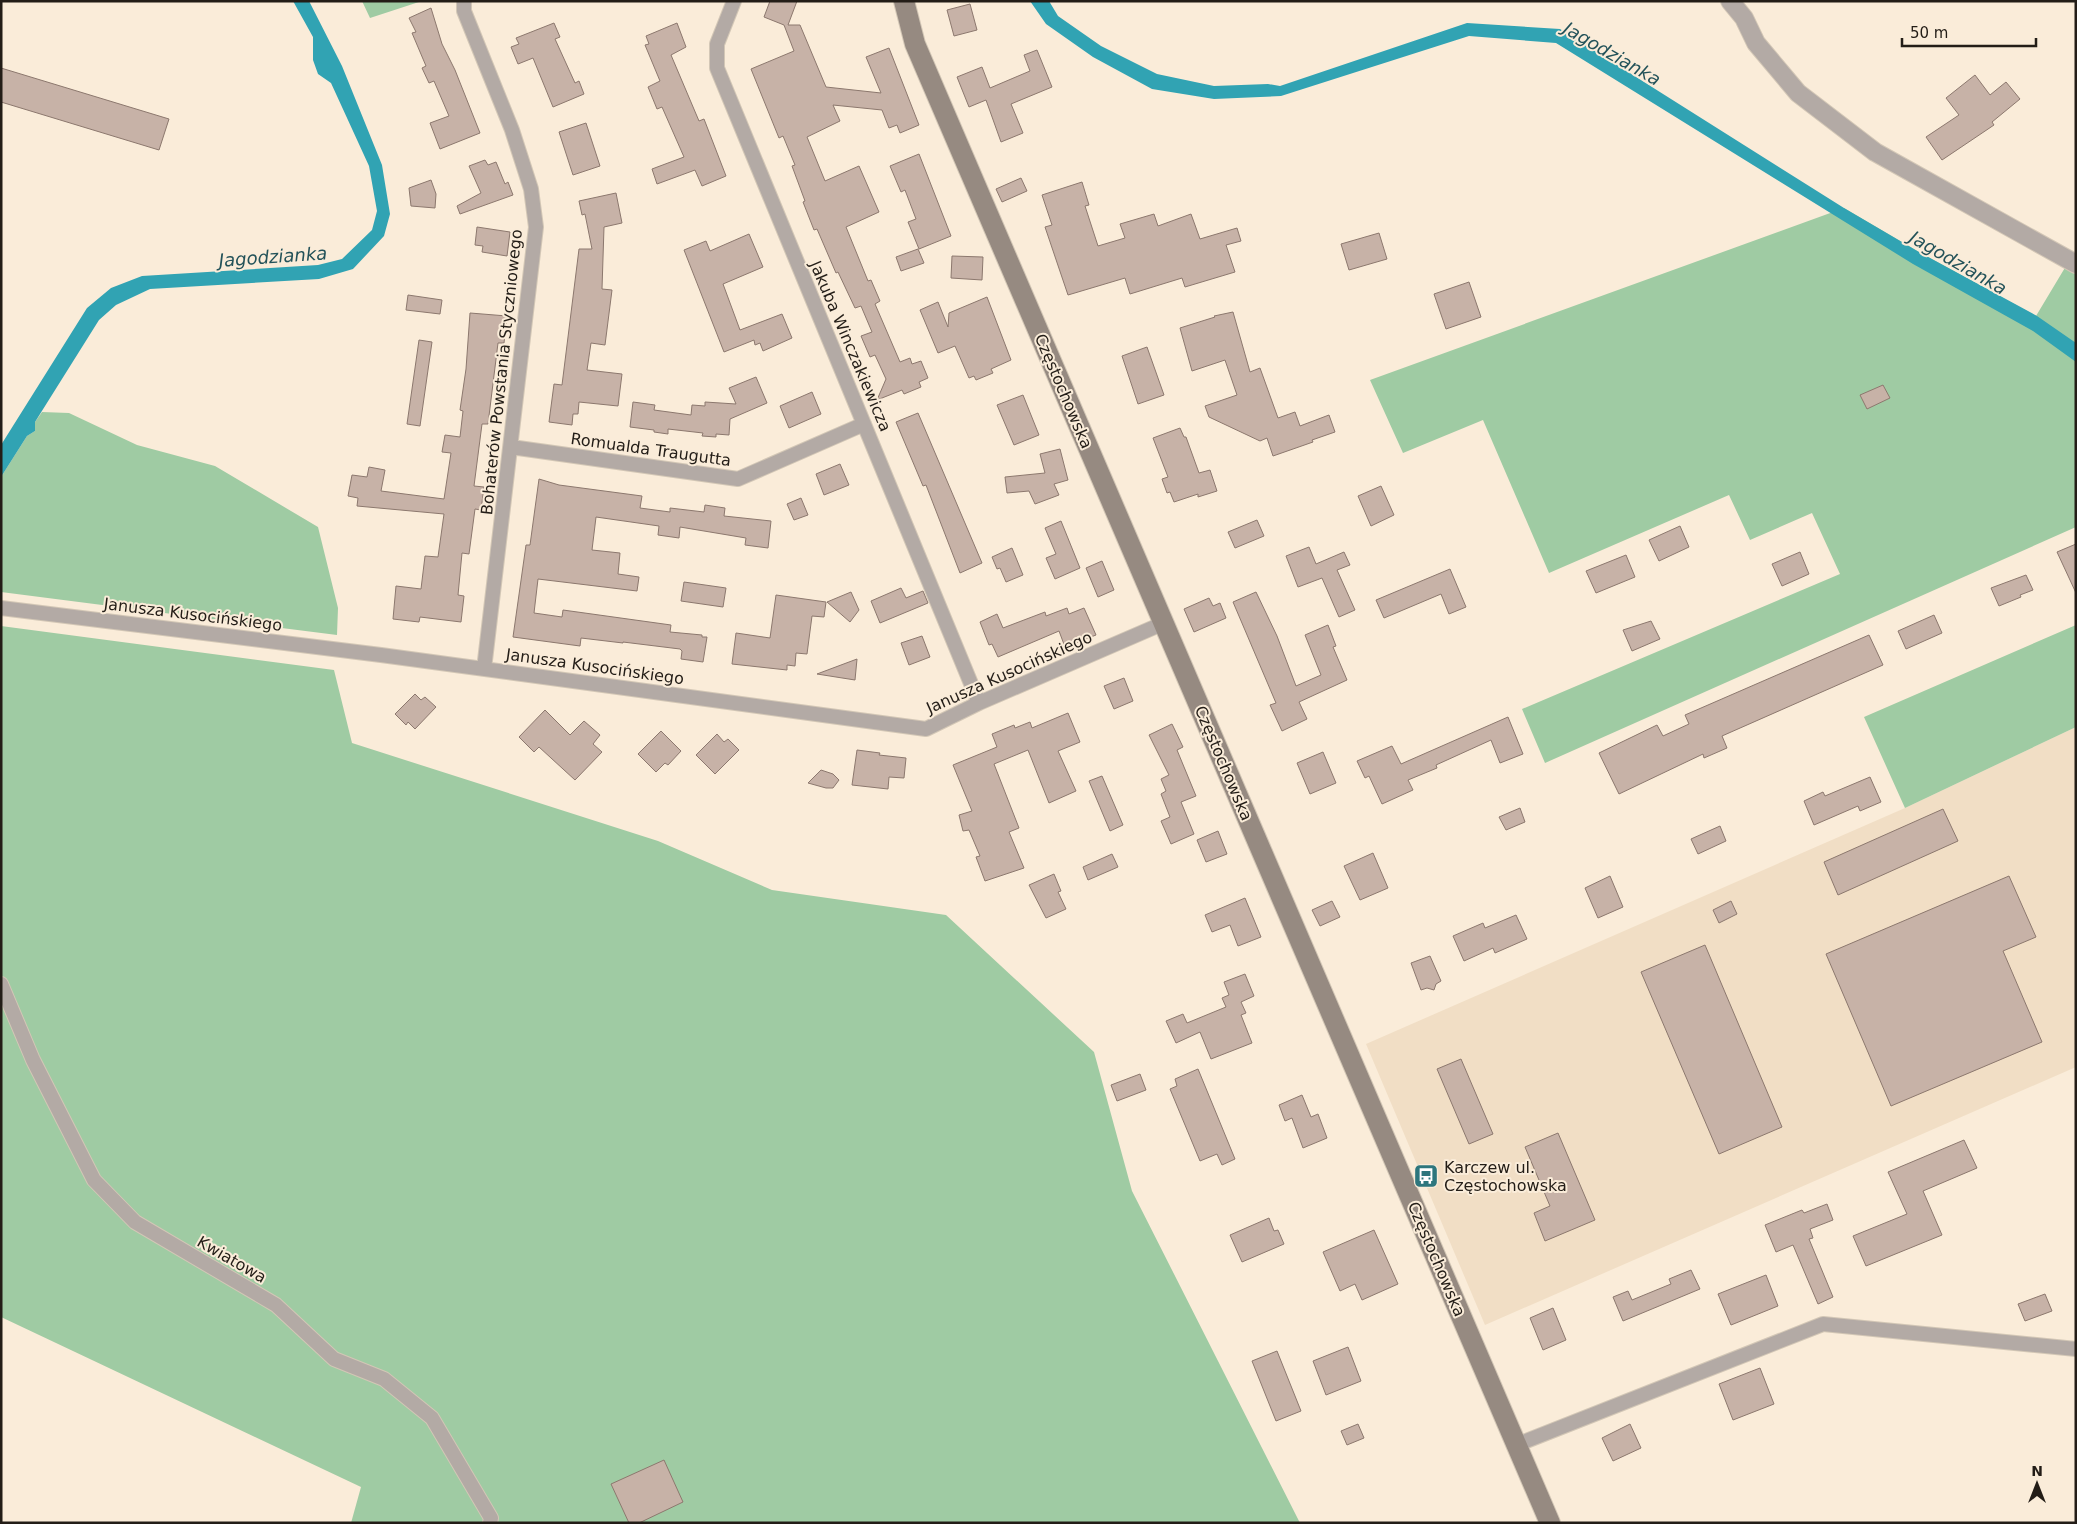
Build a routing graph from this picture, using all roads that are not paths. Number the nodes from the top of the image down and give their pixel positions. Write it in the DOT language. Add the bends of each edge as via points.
graph roads {
  1 [pos="464,1"];
  2 [pos="734,1"];
  3 [pos="904,1"];
  4 [pos="1730,1"];
  5 [pos="2076,264"];
  6 [pos="864,424"];
  7 [pos="511,447"];
  8 [pos="1,608"];
  9 [pos="1164,623"];
  10 [pos="484,669"];
  11 [pos="979,703"];
  12 [pos="1,984"];
  13 [pos="2076,1349"];
  14 [pos="1516,1445"];
  15 [pos="490,1523"];
  16 [pos="1550,1523"];
  1 -- 7 [label="street, Bohaterów Powstania Styczniowego" via="464,11 529,180 536,227"];
  2 -- 6 [label="street, Jakuba Winczakiewicza" via="717,44 717,68"];
  3 -- 9 [label="main road, Częstochowska" via="915,44"];
  4 -- 5 [label="street" via="1744,18 1756,43 1798,93 1876,152"];
  6 -- 7 [label="street, Romualda Traugutta" via="738,479"];
  6 -- 11 [label="street, Jakuba Winczakiewicza"];
  7 -- 10 [label="street, Bohaterów Powstania Styczniowego"];
  8 -- 10 [label="street, Janusza Kusocińskiego"];
  9 -- 11 [label="street, Janusza Kusocińskiego"];
  9 -- 14 [label="main road, Częstochowska"];
  10 -- 11 [label="street, Janusza Kusocińskiego" via="926,729"];
  12 -- 15 [label="street, Kwiatowa" via="33,1060 94,1180 135,1222 276,1304 334,1359 384,1379 432,1418 491,1518"];
  13 -- 14 [label="street" via="1823,1324"];
  14 -- 16 [label="main road, Częstochowska"];
}
